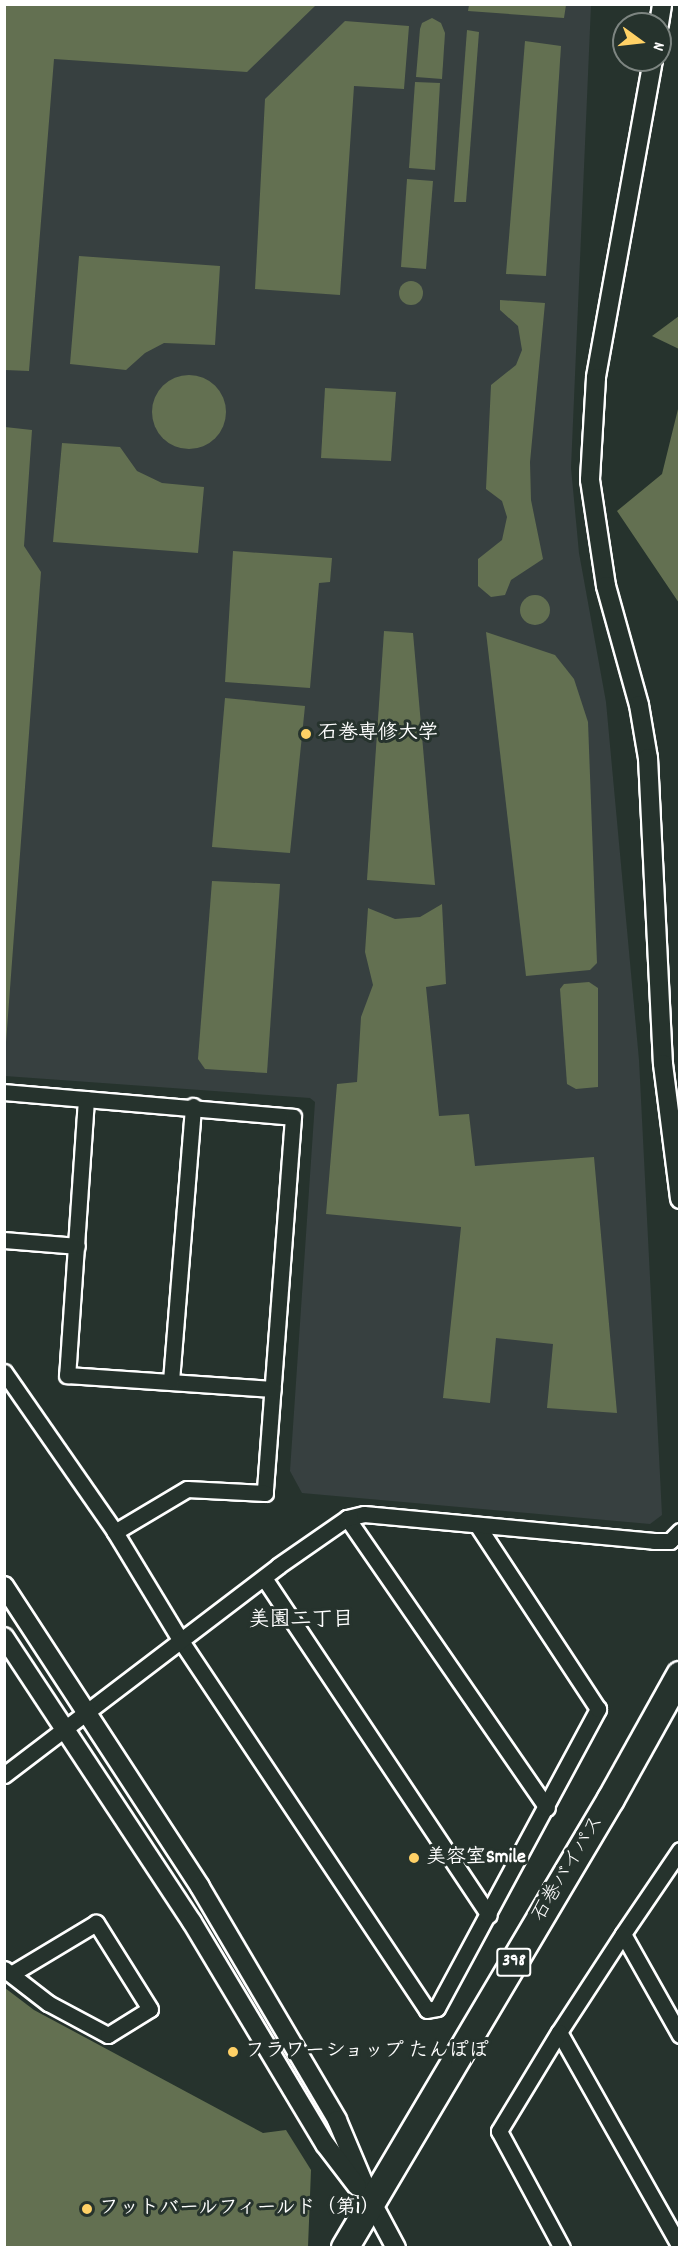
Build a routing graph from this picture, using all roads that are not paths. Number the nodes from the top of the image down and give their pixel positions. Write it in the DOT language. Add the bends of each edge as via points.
graph roads {
  1 [pos="651,72"];
  2 [pos="4,1092"];
  3 [pos="86,1099"];
  4 [pos="192,1106"];
  5 [pos="680,1199"];
  6 [pos="4,1240"];
  7 [pos="77,1246"];
  8 [pos="4,1372"];
  9 [pos="171,1381"];
  10 [pos="273,1389"];
  11 [pos="348,1518"];
  12 [pos="478,1526"];
  13 [pos="680,1531"];
  14 [pos="115,1532"];
  15 [pos="264,1578"];
  16 [pos="4,1586"];
  17 [pos="4,1637"];
  18 [pos="181,1641"];
  19 [pos="680,1675"];
  20 [pos="88,1709"];
  21 [pos="64,1728"];
  22 [pos="4,1775"];
  23 [pos="547,1808"];
  24 [pos="680,1850"];
  25 [pos="489,1916"];
  26 [pos="623,1934"];
  27 [pos="8,1971"];
  28 [pos="559,2032"];
  29 [pos="680,2035"];
  30 [pos="372,2204"];
  31 [pos="345,2247"];
  32 [pos="396,2247"];
  33 [pos="562,2247"];
  34 [pos="680,2247"];
  1 -- 5 [label="street" via="596,378 590,480 606,586 639,705 648,758 663,1064"];
  2 -- 3 [label="street"];
  3 -- 4 [label="street"];
  3 -- 7 [label="street"];
  4 -- 9 [label="street"];
  4 -- 10 [label="street" via="292,1117"];
  6 -- 7 [label="street"];
  7 -- 9 [label="street" via="68,1375"];
  8 -- 14 [label="street"];
  9 -- 10 [label="street"];
  10 -- 14 [label="street" via="265,1493 187,1489"];
  11 -- 12 [label="street" via="364,1514"];
  11 -- 15 [label="street"];
  11 -- 23 [label="street"];
  12 -- 13 [label="street" via="654,1541 670,1541"];
  12 -- 23 [label="street" via="598,1709"];
  14 -- 18 [label="street"];
  15 -- 18 [label="street"];
  15 -- 25 [label="street"];
  16 -- 20 [label="street"];
  17 -- 21 [label="street"];
  18 -- 20 [label="street"];
  18 -- 25 [label="street" via="427,2010 437,2008"];
  19 -- 30 [label="highway, 石巻バイパス / 398"];
  20 -- 21 [label="street"];
  20 -- 30 [label="street" via="200,1887 337,2120"];
  21 -- 22 [label="street"];
  21 -- 30 [label="street" via="192,1922 325,2144"];
  23 -- 25 [label="street"];
  24 -- 26 [label="street"];
  26 -- 28 [label="street"];
  26 -- 29 [label="street"];
  27 -- 27 [label="street" via="96,1923 150,2009 108,2035 48,2003"];
  28 -- 33 [label="street" via="499,2131"];
  28 -- 34 [label="street"];
  30 -- 31 [label="highway, 石巻バイパス / 398"];
  30 -- 32 [label="street"];
}
